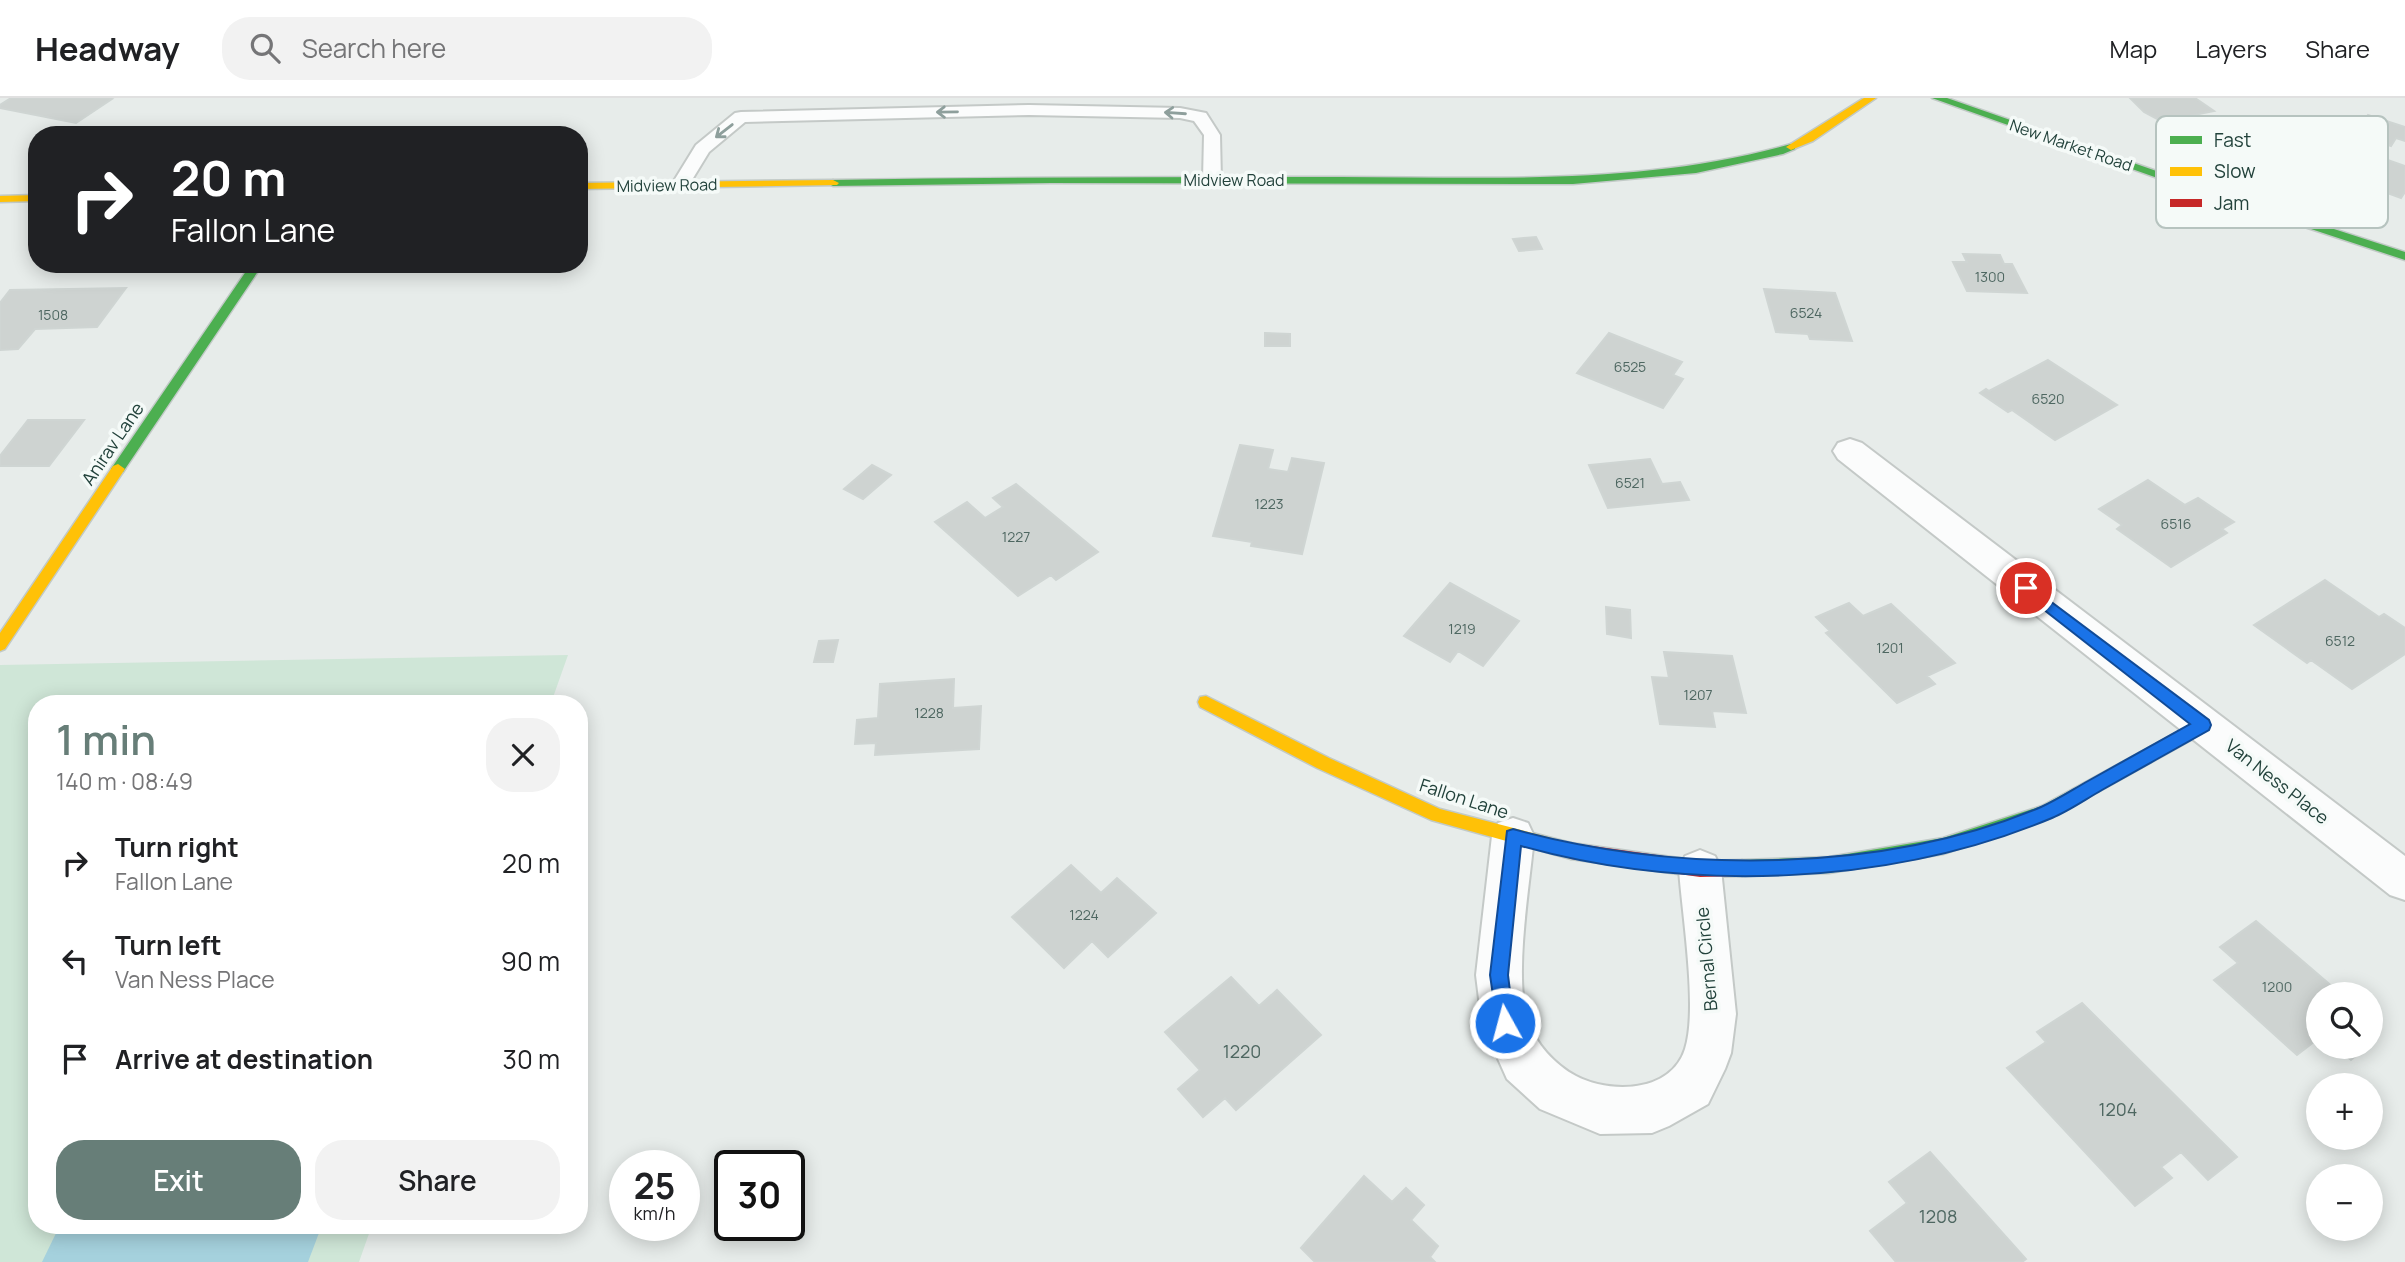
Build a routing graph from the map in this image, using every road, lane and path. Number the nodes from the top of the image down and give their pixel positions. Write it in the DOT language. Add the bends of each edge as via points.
graph roads {
  1 [pos="1871,98"];
  2 [pos="1937,98"];
  3 [pos="2156,175"];
  4 [pos="1212,180"];
  5 [pos="681,184"];
  6 [pos="588,186"];
  7 [pos="28,198"];
  8 [pos="0,199"];
  9 [pos="2316,228"];
  10 [pos="2405,257"];
  11 [pos="251,273"];
  12 [pos="1850,452"];
  13 [pos="0,645"];
  14 [pos="1206,702"];
  15 [pos="2203,725"];
  16 [pos="1513,836"];
  17 [pos="1700,869"];
  18 [pos="2405,881"];
  1 -- 4 [label="street, Midview Road" via="1810,139 1779,152 1653,175 1573,181"];
  2 -- 3 [label="street, New Market Road"];
  4 -- 5 [label="street, Midview Road"];
  4 -- 5 [label="lane, one-way" via="1212,135 1200,117 1029,110 741,117 702,149"];
  5 -- 6 [label="street, Midview Road"];
  7 -- 8 [label="street"];
  9 -- 10 [label="street, New Market Road"];
  11 -- 13 [label="street, Anirav Lane"];
  12 -- 15 [label="street, Van Ness Place"];
  14 -- 16 [label="street, Fallon Lane" via="1437,815"];
  15 -- 17 [label="street, Fallon Lane" via="2047,813 1943,846 1829,865"];
  15 -- 18 [label="street, Van Ness Place"];
  16 -- 17 [label="street, Fallon Lane" via="1559,849"];
  16 -- 17 [label="street, Bernal Circle" via="1499,975 1505,1023 1524,1063 1557,1092 1600,1110 1652,1109 1691,1087 1708,1053 1713,1014"];
}
